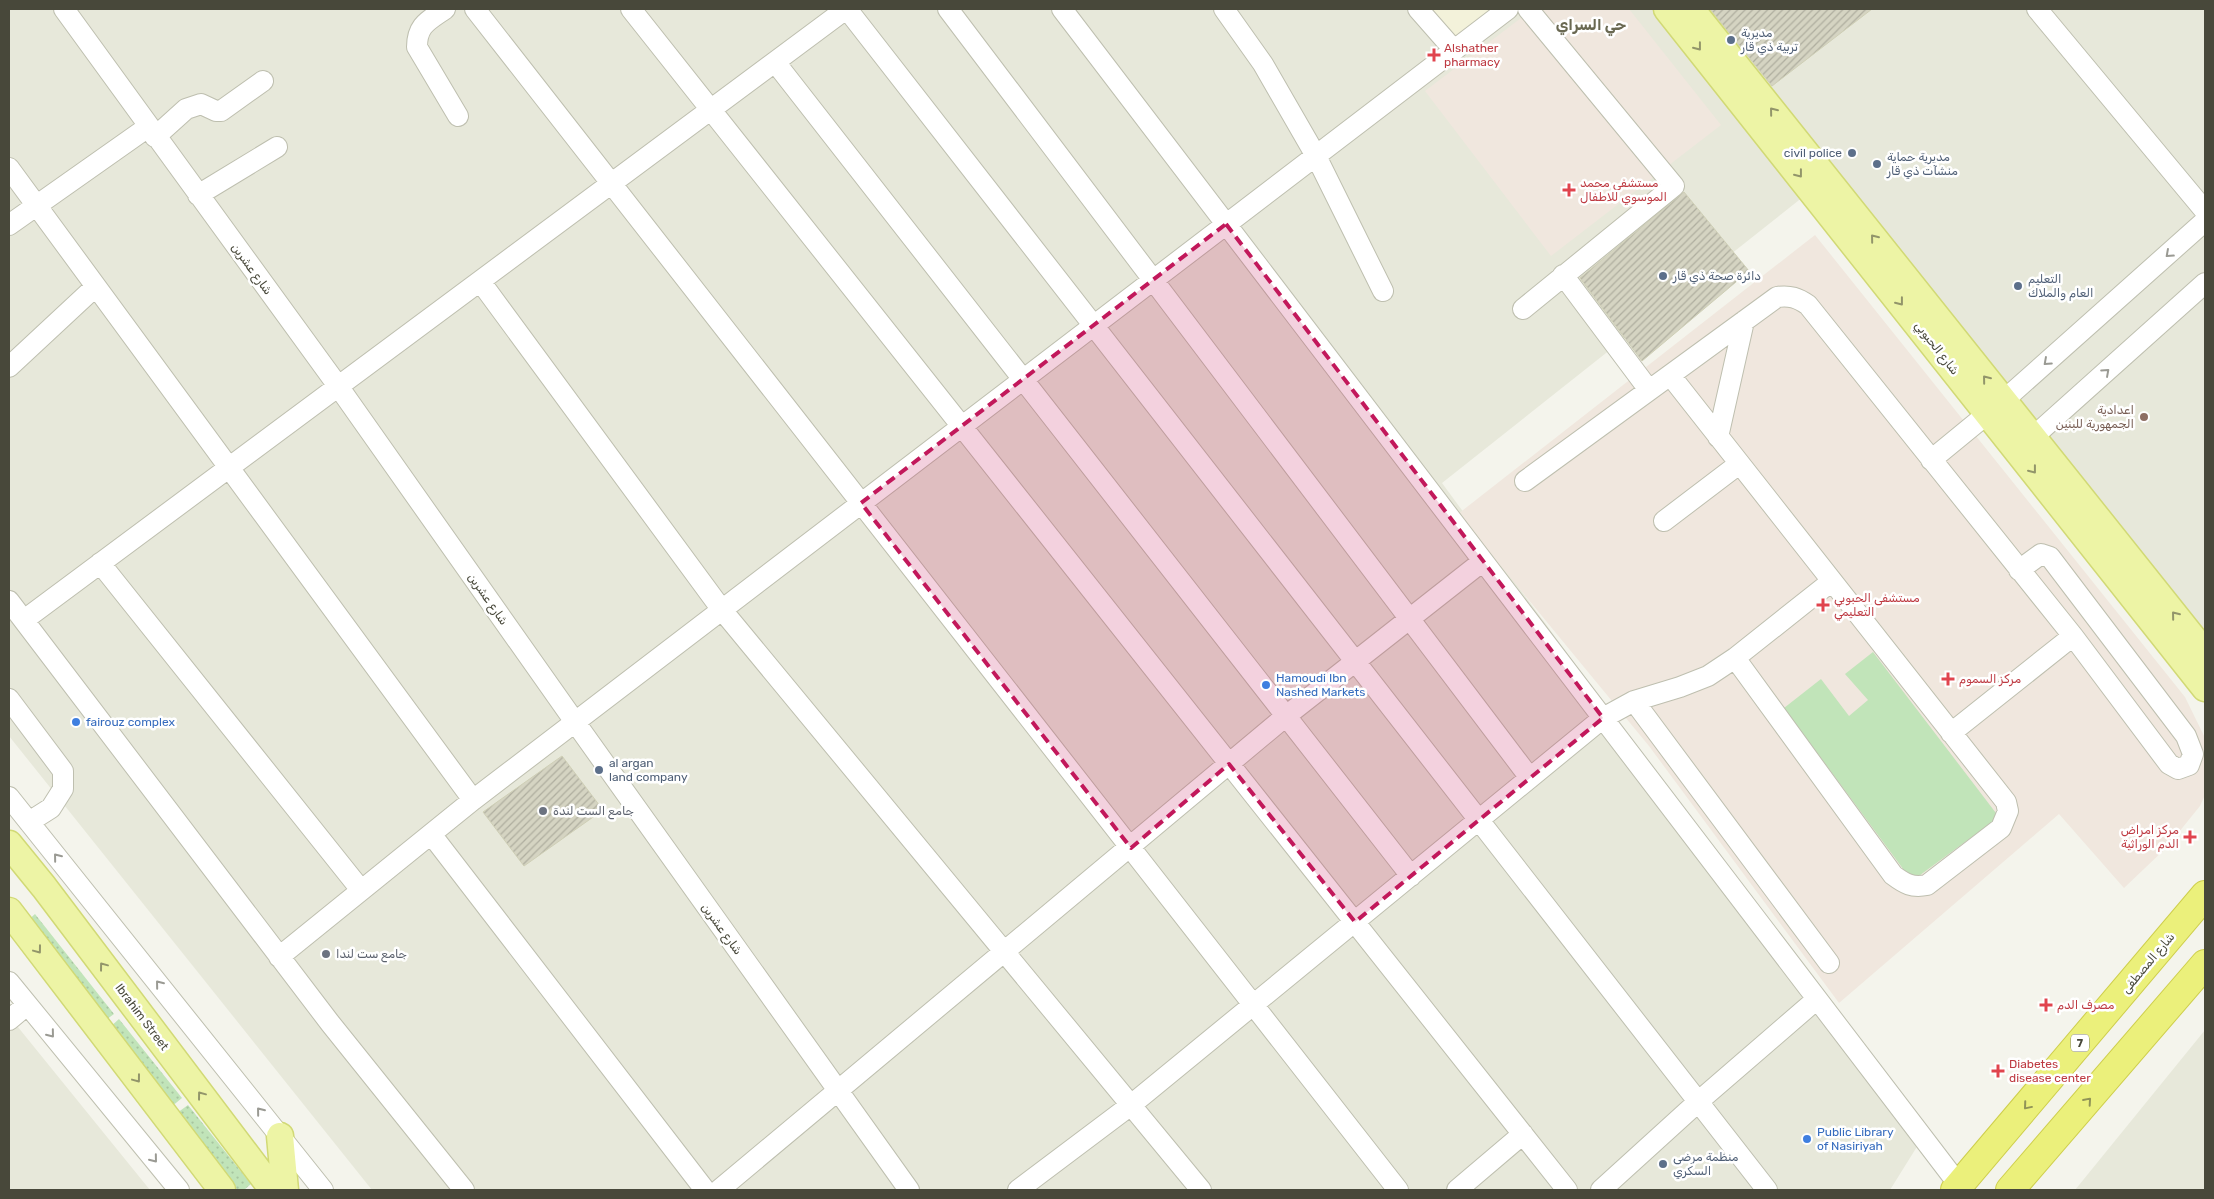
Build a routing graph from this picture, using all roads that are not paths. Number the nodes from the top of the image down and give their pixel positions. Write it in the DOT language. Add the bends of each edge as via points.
graph roads {
  1 [pos="64,9"];
  2 [pos="445,9"];
  3 [pos="475,9"];
  4 [pos="631,9"];
  5 [pos="847,9"];
  6 [pos="948,9"];
  7 [pos="1062,9"];
  8 [pos="1224,9"];
  9 [pos="1418,9"];
  10 [pos="1508,9"];
  11 [pos="1528,9"];
  12 [pos="1668,9"];
  13 [pos="1691,9"];
  14 [pos="2037,9"];
  15 [pos="1454,50"];
  16 [pos="775,62"];
  17 [pos="262,81"];
  18 [pos="710,109"];
  19 [pos="458,116"];
  20 [pos="152,132"];
  21 [pos="277,147"];
  22 [pos="1316,156"];
  23 [pos="9,168"];
  24 [pos="611,183"];
  25 [pos="198,195"];
  26 [pos="36,205"];
  27 [pos="2205,211"];
  28 [pos="2205,221"];
  29 [pos="1226,224"];
  30 [pos="9,225"];
  31 [pos="1563,275"];
  32 [pos="1153,280"];
  33 [pos="480,281"];
  34 [pos="2205,283"];
  35 [pos="95,286"];
  36 [pos="1383,291"];
  37 [pos="1523,309"];
  38 [pos="1744,321"];
  39 [pos="1094,325"];
  40 [pos="9,367"];
  41 [pos="1670,375"];
  42 [pos="1022,379"];
  43 [pos="338,386"];
  44 [pos="1649,390"];
  45 [pos="1996,407"];
  46 [pos="962,426"];
  47 [pos="1718,437"];
  48 [pos="2025,444"];
  49 [pos="1931,460"];
  50 [pos="1739,464"];
  51 [pos="230,467"];
  52 [pos="1525,481"];
  53 [pos="861,503"];
  54 [pos="1664,521"];
  55 [pos="1483,561"];
  56 [pos="100,563"];
  57 [pos="2019,570"];
  58 [pos="1832,581"];
  59 [pos="9,601"];
  60 [pos="722,610"];
  61 [pos="1409,618"];
  62 [pos="24,620"];
  63 [pos="2073,636"];
  64 [pos="2205,654"];
  65 [pos="1735,658"];
  66 [pos="1355,660"];
  67 [pos="2205,688"];
  68 [pos="9,699"];
  69 [pos="1634,701"];
  70 [pos="1286,716"];
  71 [pos="1603,718"];
  72 [pos="575,722"];
  73 [pos="1951,734"];
  74 [pos="1229,764"];
  75 [pos="1530,778"];
  76 [pos="9,797"];
  77 [pos="473,800"];
  78 [pos="1479,820"];
  79 [pos="29,822"];
  80 [pos="431,834"];
  81 [pos="9,842"];
  82 [pos="1131,848"];
  83 [pos="1410,876"];
  84 [pos="362,890"];
  85 [pos="2204,896"];
  86 [pos="9,911"];
  87 [pos="1355,922"];
  88 [pos="1003,952"];
  89 [pos="279,956"];
  90 [pos="1829,963"];
  91 [pos="2205,964"];
  92 [pos="9,982"];
  93 [pos="1817,999"];
  94 [pos="27,1005"];
  95 [pos="1254,1005"];
  96 [pos="9,1020"];
  97 [pos="839,1092"];
  98 [pos="1699,1101"];
  99 [pos="1131,1105"];
  100 [pos="1523,1134"];
  101 [pos="280,1136"];
  102 [pos="1957,1188"];
  103 [pos="179,1190"];
  104 [pos="222,1190"];
  105 [pos="273,1190"];
  106 [pos="285,1190"];
  107 [pos="323,1190"];
  108 [pos="464,1190"];
  109 [pos="705,1190"];
  110 [pos="720,1190"];
  111 [pos="909,1190"];
  112 [pos="1018,1190"];
  113 [pos="1201,1190"];
  114 [pos="1398,1190"];
  115 [pos="1457,1190"];
  116 [pos="1567,1190"];
  117 [pos="1601,1190"];
  118 [pos="1767,1190"];
  119 [pos="2010,1190"];
  1 -- 20 [label="street, شارع عشرين"];
  2 -- 19 [label="street" via="422,26 417,35 417,47"];
  3 -- 24 [label="street"];
  4 -- 18 [label="street"];
  5 -- 16 [label="street"];
  5 -- 39 [label="street"];
  6 -- 32 [label="street"];
  7 -- 29 [label="street"];
  8 -- 22 [label="street" via="1263,64"];
  9 -- 15 [label="street"];
  10 -- 15 [label="street"];
  11 -- 31 [label="street" via="1674,186"];
  12 -- 45 [label="main road, شارع الحبوبي, one-way"];
  45 -- 13 [label="main road, شارع الحبوبي, one-way"];
  14 -- 27 [label="street"];
  15 -- 22 [label="street"];
  16 -- 18 [label="street"];
  16 -- 42 [label="street"];
  17 -- 20 [label="street" via="221,111 202,104 186,109"];
  18 -- 24 [label="street"];
  18 -- 46 [label="street"];
  20 -- 25 [label="street, شارع عشرين"];
  20 -- 26 [label="street"];
  21 -- 25 [label="street"];
  22 -- 29 [label="street"];
  22 -- 36 [label="street"];
  23 -- 26 [label="street"];
  24 -- 33 [label="street"];
  24 -- 53 [label="street"];
  25 -- 43 [label="street, شارع عشرين"];
  26 -- 30 [label="street"];
  26 -- 35 [label="street"];
  28 -- 45 [label="street, one-way"];
  29 -- 32 [label="street"];
  29 -- 55 [label="street"];
  31 -- 37 [label="street"];
  31 -- 44 [label="street"];
  32 -- 39 [label="street"];
  32 -- 61 [label="street"];
  33 -- 43 [label="street"];
  33 -- 60 [label="street"];
  48 -- 34 [label="street, one-way"];
  35 -- 40 [label="street"];
  35 -- 51 [label="street"];
  38 -- 41 [label="street"];
  38 -- 47 [label="street"];
  38 -- 49 [label="street" via="1777,297 1799,298 1808,305"];
  39 -- 42 [label="street"];
  39 -- 66 [label="street"];
  41 -- 44 [label="street"];
  41 -- 47 [label="street"];
  42 -- 46 [label="street"];
  42 -- 70 [label="street"];
  43 -- 51 [label="street"];
  43 -- 72 [label="street, شارع عشرين"];
  44 -- 52 [label="street"];
  45 -- 48 [label="main road, شارع الحبوبي"];
  45 -- 49 [label="street"];
  46 -- 53 [label="street"];
  46 -- 74 [label="street"];
  47 -- 50 [label="street"];
  64 -- 48 [label="main road, شارع الحبوبي, one-way"];
  48 -- 67 [label="main road, شارع الحبوبي, one-way"];
  49 -- 57 [label="street"];
  50 -- 54 [label="street"];
  50 -- 58 [label="street"];
  51 -- 56 [label="street"];
  51 -- 77 [label="street"];
  53 -- 60 [label="street"];
  53 -- 82 [label="street"];
  55 -- 61 [label="street"];
  55 -- 71 [label="street"];
  56 -- 62 [label="street"];
  56 -- 84 [label="street"];
  57 -- 63 [label="street"];
  57 -- 63 [label="street" via="2041,554 2050,556 2186,736 2193,754 2189,765 2178,769 2169,764"];
  58 -- 65 [label="street"];
  58 -- 73 [label="street"];
  59 -- 62 [label="street"];
  60 -- 72 [label="street"];
  60 -- 88 [label="street"];
  61 -- 66 [label="street"];
  61 -- 75 [label="street"];
  62 -- 89 [label="street"];
  63 -- 73 [label="street"];
  65 -- 69 [label="street" via="1708,676"];
  65 -- 73 [label="street" via="1893,875 1916,888 1927,885 2001,828 2008,811 2006,802"];
  66 -- 70 [label="street"];
  66 -- 78 [label="street"];
  68 -- 79 [label="street" via="63,771 63,789 51,808"];
  69 -- 71 [label="street"];
  69 -- 90 [label="street"];
  70 -- 74 [label="street"];
  70 -- 83 [label="street"];
  71 -- 75 [label="street"];
  71 -- 93 [label="street"];
  72 -- 77 [label="street"];
  72 -- 97 [label="street, شارع عشرين"];
  74 -- 82 [label="street"];
  74 -- 87 [label="street"];
  75 -- 78 [label="street"];
  76 -- 79 [label="street"];
  77 -- 80 [label="street"];
  78 -- 83 [label="street"];
  78 -- 98 [label="street"];
  101 -- 79 [label="street, one-way"];
  80 -- 84 [label="street"];
  80 -- 109 [label="street"];
  105 -- 81 [label="main road, Ibrahim Street, one-way"];
  82 -- 88 [label="street"];
  82 -- 95 [label="street"];
  83 -- 87 [label="street"];
  84 -- 89 [label="street"];
  85 -- 102 [label="highway, شارع المصطفى / 7, one-way"];
  86 -- 104 [label="main road, one-way"];
  87 -- 95 [label="street"];
  87 -- 100 [label="street"];
  88 -- 97 [label="street"];
  88 -- 99 [label="street"];
  89 -- 108 [label="street"];
  119 -- 91 [label="highway, one-way"];
  92 -- 94 [label="street"];
  93 -- 98 [label="street"];
  93 -- 102 [label="street"];
  94 -- 96 [label="street"];
  94 -- 103 [label="street, one-way"];
  95 -- 99 [label="street"];
  95 -- 114 [label="street"];
  97 -- 110 [label="street"];
  97 -- 111 [label="street, شارع عشرين"];
  98 -- 117 [label="street"];
  98 -- 118 [label="street"];
  99 -- 112 [label="street"];
  99 -- 113 [label="street"];
  100 -- 115 [label="street"];
  100 -- 116 [label="street"];
  101 -- 106 [label="main road"];
  101 -- 107 [label="street"];
}
